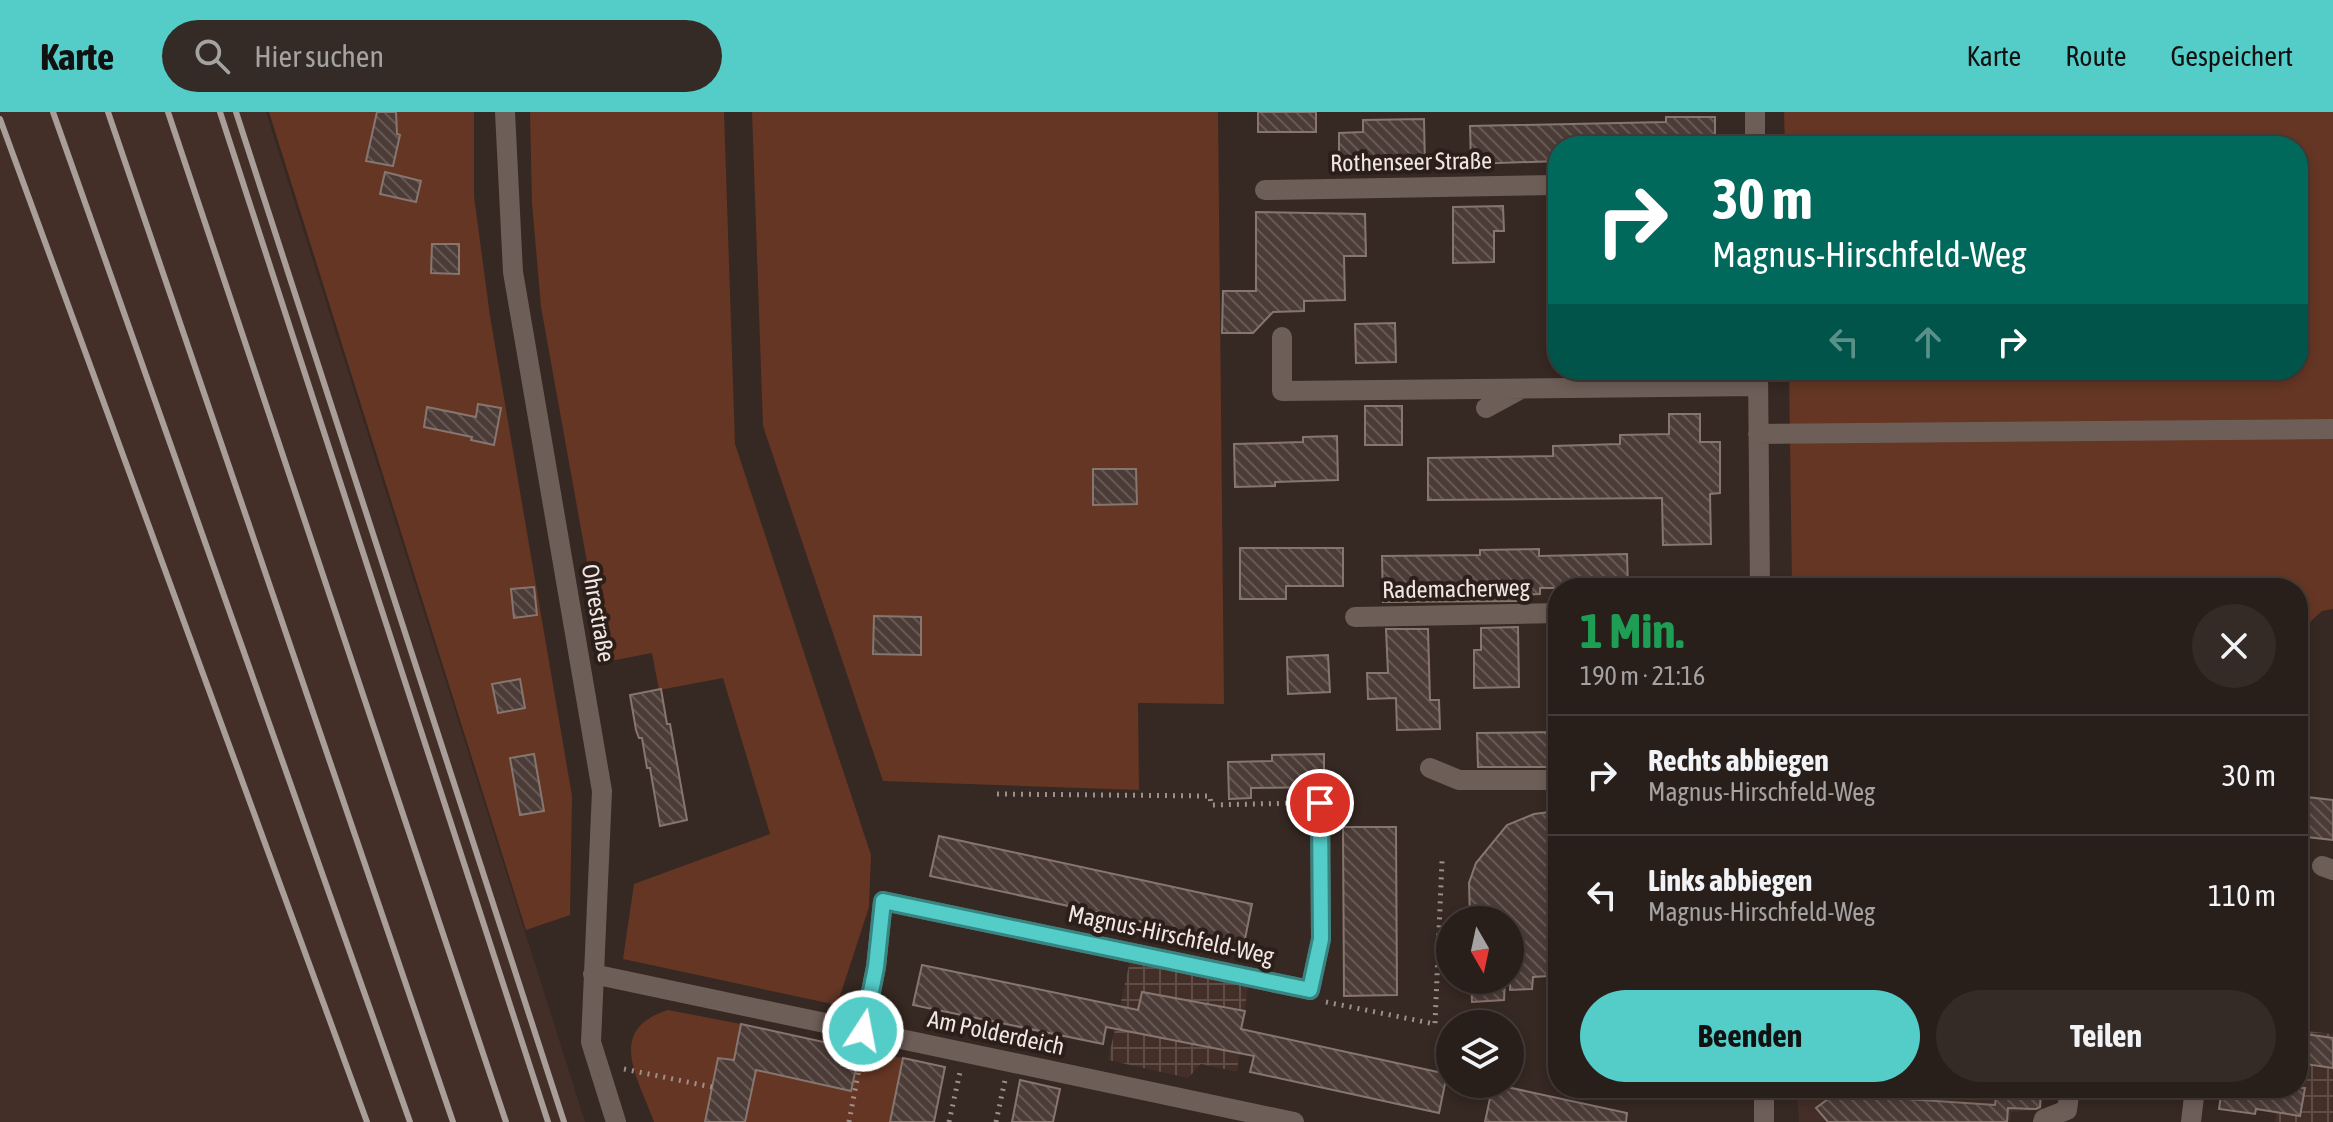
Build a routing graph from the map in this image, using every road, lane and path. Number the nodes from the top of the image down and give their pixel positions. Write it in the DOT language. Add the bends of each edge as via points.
graph roads {
  1 [pos="505,112"];
  2 [pos="1755,112"];
  3 [pos="1755,136"];
  4 [pos="1548,185"];
  5 [pos="1265,190"];
  6 [pos="1282,337"];
  7 [pos="1711,380"];
  8 [pos="1758,380"];
  9 [pos="1524,388"];
  10 [pos="1486,408"];
  11 [pos="2333,429"];
  12 [pos="1758,434"];
  13 [pos="1760,578"];
  14 [pos="1548,613"];
  15 [pos="1355,617"];
  16 [pos="1430,768"];
  17 [pos="1548,780"];
  18 [pos="997,794"];
  19 [pos="1320,803"];
  20 [pos="1442,861"];
  21 [pos="593,974"];
  22 [pos="1310,990"];
  23 [pos="865,1032"];
  24 [pos="964,1053"];
  25 [pos="1008,1062"];
  26 [pos="624,1069"];
  27 [pos="712,1087"];
  28 [pos="1764,1098"];
  29 [pos="2069,1098"];
  30 [pos="2194,1098"];
  31 [pos="1208,1114"];
  32 [pos="616,1122"];
  33 [pos="849,1122"];
  34 [pos="949,1122"];
  35 [pos="996,1122"];
  36 [pos="1294,1122"];
  37 [pos="1764,1122"];
  38 [pos="2043,1122"];
  39 [pos="2191,1122"];
  1 -- 21 [label="street, Ohrestraße" via="513,272 602,791"];
  2 -- 3 [label="street"];
  4 -- 5 [label="street, Rothenseer Straße"];
  6 -- 9 [label="street" via="1282,391"];
  7 -- 9 [label="street"];
  8 -- 12 [label="street"];
  9 -- 10 [label="street"];
  11 -- 12 [label="street"];
  12 -- 13 [label="street"];
  14 -- 15 [label="street, Rademacherweg"];
  16 -- 17 [label="street" via="1459,780"];
  18 -- 19 [label="path" via="1210,796 1211,805"];
  19 -- 22 [label="street" via="1321,939"];
  20 -- 22 [label="path" via="1435,1024 1321,1001"];
  21 -- 23 [label="street, Am Polderdeich"];
  21 -- 32 [label="street, Ohrestraße" via="591,1042"];
  22 -- 23 [label="street, Magnus-Hirschfeld-Weg" via="883,901"];
  23 -- 24 [label="street, Am Polderdeich"];
  23 -- 33 [label="path"];
  24 -- 25 [label="street, Am Polderdeich"];
  24 -- 34 [label="path"];
  25 -- 31 [label="street, Am Polderdeich"];
  25 -- 35 [label="path"];
  26 -- 27 [label="path"];
  28 -- 37 [label="street"];
  29 -- 38 [label="street" via="2067,1110"];
  30 -- 39 [label="street"];
  31 -- 36 [label="street, Am Polderdeich"];
}
